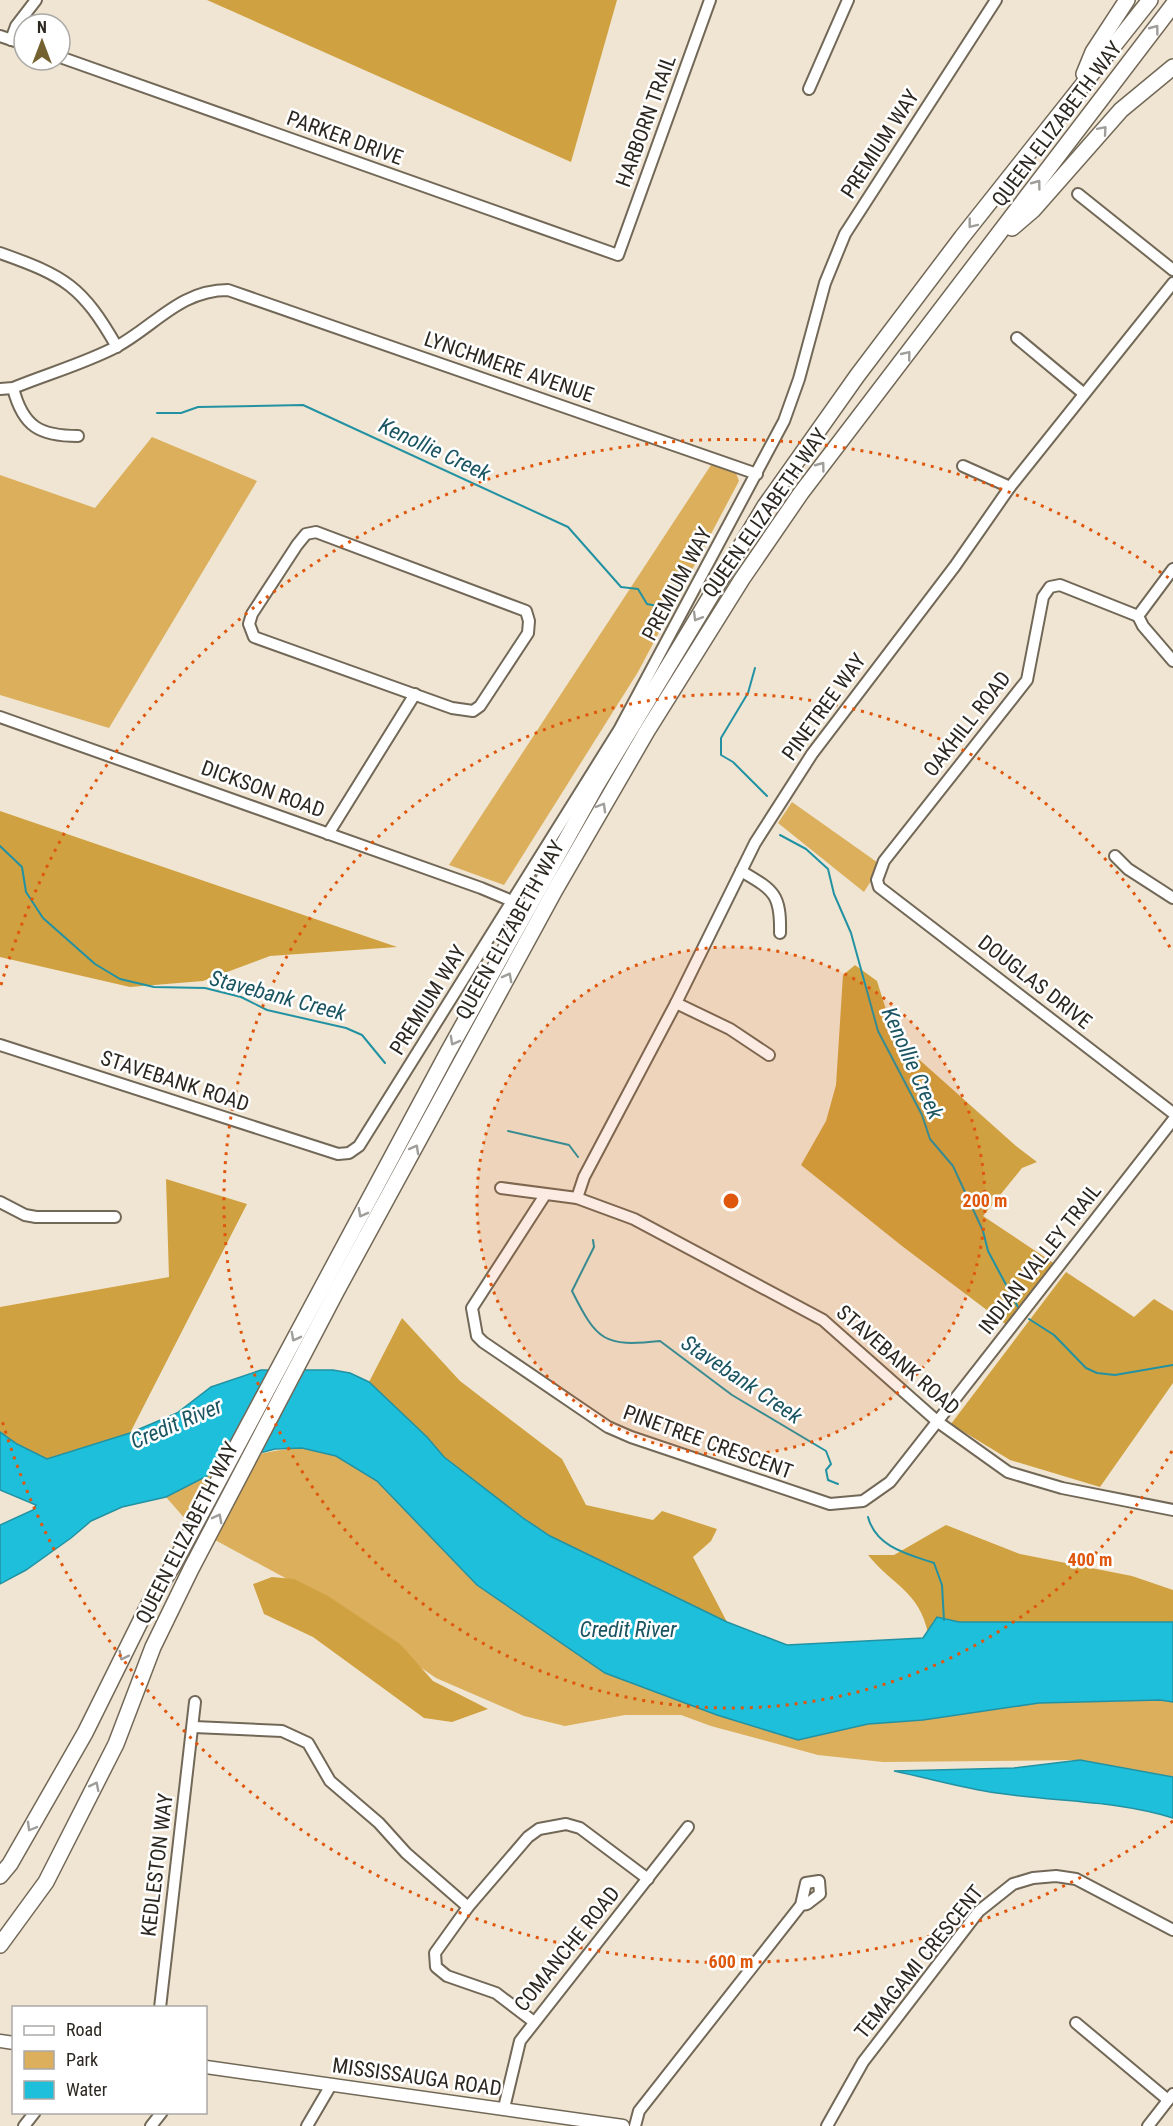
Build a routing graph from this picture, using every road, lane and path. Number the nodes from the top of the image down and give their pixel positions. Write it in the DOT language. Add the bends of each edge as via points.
graph roads {
  1 [pos="36,0"];
  2 [pos="710,0"];
  3 [pos="849,0"];
  4 [pos="996,0"];
  5 [pos="1127,0"];
  6 [pos="1150,0"];
  7 [pos="1173,5"];
  8 [pos="5,38"];
  9 [pos="72,61"];
  10 [pos="1173,67"];
  11 [pos="809,90"];
  12 [pos="1074,96"];
  13 [pos="1078,194"];
  14 [pos="990,248"];
  15 [pos="0,253"];
  16 [pos="618,255"];
  17 [pos="1173,270"];
  18 [pos="1173,283"];
  19 [pos="1017,338"];
  20 [pos="117,347"];
  21 [pos="13,388"];
  22 [pos="0,389"];
  23 [pos="1083,393"];
  24 [pos="78,436"];
  25 [pos="963,466"];
  26 [pos="757,474"];
  27 [pos="1010,488"];
  28 [pos="1173,569"];
  29 [pos="1138,616"];
  30 [pos="1173,661"];
  31 [pos="415,694"];
  32 [pos="0,717"];
  33 [pos="328,834"];
  34 [pos="1115,855"];
  35 [pos="741,871"];
  36 [pos="877,880"];
  37 [pos="1173,898"];
  38 [pos="512,902"];
  39 [pos="780,933"];
  40 [pos="676,1003"];
  41 [pos="0,1045"];
  42 [pos="769,1055"];
  43 [pos="1173,1113"];
  44 [pos="1173,1120"];
  45 [pos="338,1154"];
  46 [pos="501,1188"];
  47 [pos="545,1195"];
  48 [pos="577,1198"];
  49 [pos="0,1202"];
  50 [pos="115,1217"];
  51 [pos="329,1289"];
  52 [pos="938,1422"];
  53 [pos="1173,1510"];
  54 [pos="195,1702"];
  55 [pos="194,1727"];
  56 [pos="688,1827"];
  57 [pos="0,1876"];
  58 [pos="648,1879"];
  59 [pos="801,1905"];
  60 [pos="468,1906"];
  61 [pos="1173,1930"];
  62 [pos="0,1945"];
  63 [pos="160,2006"];
  64 [pos="534,2022"];
  65 [pos="1076,2024"];
  66 [pos="207,2067"];
  67 [pos="331,2085"];
  68 [pos="1170,2097"];
  69 [pos="504,2108"];
  70 [pos="33,2114"];
  71 [pos="160,2114"];
  72 [pos="598,2124"];
  73 [pos="24,2126"];
  74 [pos="151,2126"];
  75 [pos="307,2126"];
  76 [pos="623,2126"];
  77 [pos="635,2126"];
  78 [pos="827,2126"];
  79 [pos="1148,2126"];
  1 -- 8 [label="street"];
  2 -- 16 [label="street, HARBORN TRAIL"];
  3 -- 11 [label="street"];
  4 -- 26 [label="street, PREMIUM WAY" via="845,234 825,283 793,399"];
  5 -- 12 [label="highway" via="1093,52"];
  6 -- 12 [label="highway, QUEEN ELIZABETH WAY"];
  14 -- 7 [label="highway, QUEEN ELIZABETH WAY, one-way"];
  9 -- 16 [label="street, PARKER DRIVE"];
  14 -- 10 [label="highway, one-way" via="1034,210 1121,110"];
  12 -- 51 [label="highway, QUEEN ELIZABETH WAY, one-way" via="934,274 765,506 596,786"];
  13 -- 17 [label="street"];
  51 -- 14 [label="highway, QUEEN ELIZABETH WAY, one-way" via="579,848 742,579 801,493"];
  15 -- 20 [label="street" via="48,271 76,288 96,311"];
  18 -- 23 [label="street, PINETREE WAY"];
  19 -- 23 [label="street"];
  20 -- 21 [label="street, LYNCHMERE AVENUE"];
  20 -- 26 [label="street, LYNCHMERE AVENUE" via="169,308 194,295 228,290"];
  21 -- 22 [label="street, LYNCHMERE AVENUE"];
  21 -- 24 [label="street" via="18,407 35,428 57,436"];
  23 -- 27 [label="street, PINETREE WAY"];
  25 -- 27 [label="street"];
  26 -- 38 [label="street, PREMIUM WAY" via="637,699"];
  27 -- 35 [label="street, PINETREE WAY" via="812,754"];
  28 -- 29 [label="street"];
  29 -- 30 [label="street"];
  29 -- 36 [label="street, OAKHILL ROAD" via="1060,585 1050,587 1043,597 1027,680 884,861"];
  31 -- 31 [label="street" via="452,708 473,711 484,702 528,633 526,611 347,541 316,532 306,534 249,619 250,632 264,642"];
  31 -- 33 [label="street"];
  32 -- 33 [label="street, DICKSON ROAD"];
  33 -- 38 [label="street, DICKSON ROAD"];
  34 -- 37 [label="street" via="1128,869"];
  35 -- 39 [label="street" via="767,887 778,900"];
  35 -- 40 [label="street, PINETREE WAY"];
  36 -- 43 [label="street, DOUGLAS DRIVE" via="879,887"];
  38 -- 45 [label="street, PREMIUM WAY" via="359,1146"];
  40 -- 42 [label="street" via="730,1029"];
  40 -- 48 [label="street, PINETREE WAY" via="584,1177"];
  41 -- 45 [label="street, STAVEBANK ROAD"];
  44 -- 52 [label="street, INDIAN VALLEY TRAIL"];
  46 -- 47 [label="street, STAVEBANK ROAD"];
  47 -- 48 [label="street, STAVEBANK ROAD"];
  47 -- 52 [label="street, PINETREE CRESCENT" via="472,1308 477,1336 608,1427 813,1500 848,1504 863,1501 890,1482"];
  48 -- 52 [label="street, STAVEBANK ROAD" via="634,1219 823,1320"];
  49 -- 50 [label="street" via="18,1213 36,1217"];
  51 -- 57 [label="highway, QUEEN ELIZABETH WAY, one-way" via="149,1604 85,1733"];
  62 -- 51 [label="highway, QUEEN ELIZABETH WAY, one-way" via="46,1882 69,1838 116,1744 153,1647"];
  52 -- 53 [label="street, STAVEBANK ROAD" via="1008,1472"];
  54 -- 55 [label="street, KEDLESTON WAY"];
  55 -- 60 [label="street" via="282,1731 308,1743 330,1781"];
  55 -- 63 [label="street, KEDLESTON WAY"];
  56 -- 58 [label="street, COMANCHE ROAD"];
  58 -- 60 [label="street" via="580,1828 566,1824 551,1826 528,1836"];
  58 -- 64 [label="street, COMANCHE ROAD"];
  59 -- 77 [label="street" via="639,2111"];
  60 -- 64 [label="street" via="435,1953 436,1967 447,1976 496,1993"];
  61 -- 78 [label="street, TEMAGAMI CRESCENT" via="1076,1879 1056,1876 1013,1884 980,1911 863,2062"];
  64 -- 69 [label="street, COMANCHE ROAD" via="519,2041"];
  65 -- 68 [label="street"];
  66 -- 67 [label="main road, MISSISSAUGA ROAD"];
  67 -- 69 [label="main road, MISSISSAUGA ROAD"];
  67 -- 75 [label="street"];
  68 -- 79 [label="street"];
  69 -- 72 [label="main road, MISSISSAUGA ROAD"];
  70 -- 73 [label="street"];
  71 -- 74 [label="street"];
  72 -- 76 [label="main road, MISSISSAUGA ROAD"];
}
